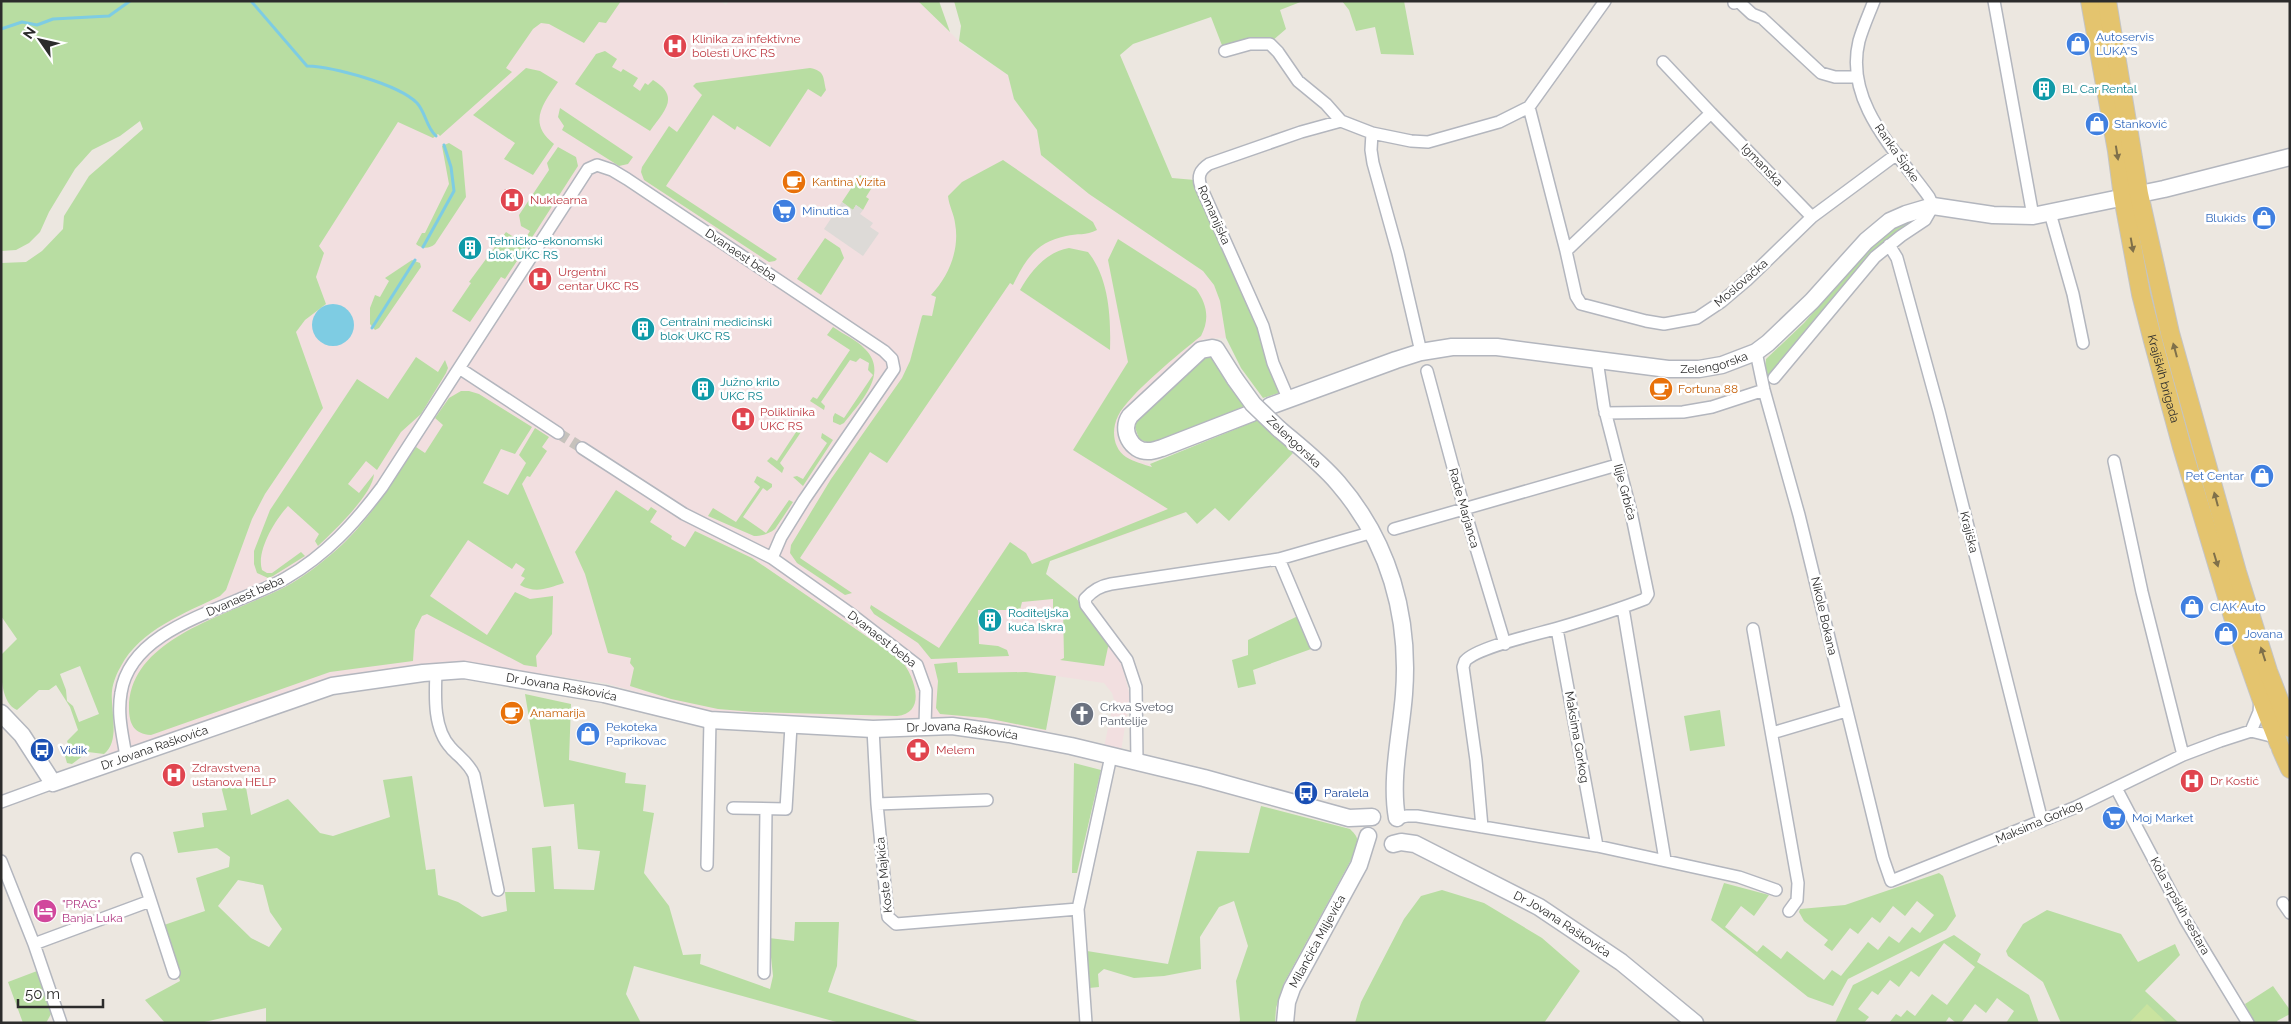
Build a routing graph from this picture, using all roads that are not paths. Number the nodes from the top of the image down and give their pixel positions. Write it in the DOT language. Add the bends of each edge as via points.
graph roads {
  1 [pos="1605,1"];
  2 [pos="1874,1"];
  3 [pos="1994,1"];
  4 [pos="2090,1"];
  5 [pos="2107,1"];
  6 [pos="1734,3"];
  7 [pos="1225,51"];
  8 [pos="1662,62"];
  9 [pos="1857,77"];
  10 [pos="1529,108"];
  11 [pos="1711,113"];
  12 [pos="1341,121"];
  13 [pos="1372,133"];
  14 [pos="1897,154"];
  15 [pos="2290,157"];
  16 [pos="2131,195"];
  17 [pos="1933,206"];
  18 [pos="2050,214"];
  19 [pos="2033,216"];
  20 [pos="1812,217"];
  21 [pos="1889,245"];
  22 [pos="1566,251"];
  23 [pos="2083,344"];
  24 [pos="1421,352"];
  25 [pos="1756,352"];
  26 [pos="1597,360"];
  27 [pos="459,368"];
  28 [pos="1427,371"];
  29 [pos="1774,378"];
  30 [pos="1764,390"];
  31 [pos="1288,398"];
  32 [pos="1270,406"];
  33 [pos="1252,413"];
  34 [pos="1605,413"];
  35 [pos="558,433"];
  36 [pos="582,448"];
  37 [pos="2114,461"];
  38 [pos="1617,465"];
  39 [pos="1464,508"];
  40 [pos="1394,529"];
  41 [pos="1373,532"];
  42 [pos="772,558"];
  43 [pos="1279,560"];
  44 [pos="1623,608"];
  45 [pos="1557,628"];
  46 [pos="1753,630"];
  47 [pos="1315,644"];
  48 [pos="1505,644"];
  49 [pos="436,672"];
  50 [pos="2261,698"];
  51 [pos="2284,704"];
  52 [pos="1846,711"];
  53 [pos="1,712"];
  54 [pos="710,720"];
  55 [pos="790,726"];
  56 [pos="925,726"];
  57 [pos="2290,728"];
  58 [pos="873,729"];
  59 [pos="2251,731"];
  60 [pos="1772,733"];
  61 [pos="2279,744"];
  62 [pos="1111,756"];
  63 [pos="2183,756"];
  64 [pos="126,758"];
  65 [pos="1137,762"];
  66 [pos="2290,769"];
  67 [pos="53,783"];
  68 [pos="2116,788"];
  69 [pos="987,800"];
  70 [pos="1,802"];
  71 [pos="877,804"];
  72 [pos="733,808"];
  73 [pos="766,809"];
  74 [pos="2042,821"];
  75 [pos="1385,825"];
  76 [pos="1482,827"];
  77 [pos="1597,846"];
  78 [pos="137,859"];
  79 [pos="1665,860"];
  80 [pos="1,861"];
  81 [pos="707,865"];
  82 [pos="1891,881"];
  83 [pos="498,890"];
  84 [pos="1776,890"];
  85 [pos="150,901"];
  86 [pos="2283,903"];
  87 [pos="1078,908"];
  88 [pos="1790,912"];
  89 [pos="2290,913"];
  90 [pos="34,944"];
  91 [pos="174,973"];
  92 [pos="764,973"];
  93 [pos="59,1022"];
  94 [pos="1086,1023"];
  95 [pos="1285,1023"];
  96 [pos="1695,1023"];
  97 [pos="2248,1023"];
  1 -- 10 [label="street"];
  2 -- 9 [label="street, Ranka Šipke" via="1859,41"];
  3 -- 19 [label="street"];
  4 -- 16 [label="main road, Krajiških brigada, one-way" via="2117,151"];
  5 -- 16 [label="main road, Krajiških brigada"];
  6 -- 9 [label="street" via="1738,2 1762,18 1821,74"];
  7 -- 12 [label="street" via="1250,44 1270,44 1298,81"];
  8 -- 11 [label="street, Igmanska"];
  9 -- 14 [label="street, Ranka Šipke" via="1868,111"];
  10 -- 13 [label="street" via="1499,122 1428,142"];
  10 -- 22 [label="street"];
  11 -- 20 [label="street, Igmanska"];
  11 -- 22 [label="street"];
  12 -- 13 [label="street"];
  12 -- 31 [label="street, Romanijska" via="1209,164 1199,176 1263,326 1273,363"];
  13 -- 24 [label="street" via="1373,163"];
  14 -- 17 [label="street, Ranka Šipke"];
  14 -- 20 [label="street, Moslovačka"];
  15 -- 16 [label="street"];
  16 -- 18 [label="street"];
  16 -- 50 [label="main road, Krajiških brigada, one-way" via="2141,294 2164,385 2237,630"];
  51 -- 16 [label="main road, Krajiških brigada, one-way" via="2237,572"];
  17 -- 19 [label="street" via="1993,215"];
  17 -- 21 [label="street" via="1923,222"];
  17 -- 25 [label="street, Zelengorska" via="1898,217 1875,232 1789,325"];
  18 -- 19 [label="street"];
  18 -- 23 [label="street" via="2073,294"];
  20 -- 22 [label="street, Moslovačka" via="1721,302 1696,318 1664,324 1581,304 1576,296"];
  21 -- 29 [label="street" via="1859,275"];
  21 -- 74 [label="street, Krajiška" via="1897,258 1937,403"];
  24 -- 26 [label="street, Zelengorska" via="1452,347 1497,347"];
  24 -- 31 [label="street, Zelengorska"];
  25 -- 26 [label="street, Zelengorska" via="1722,365 1699,368 1668,369"];
  25 -- 30 [label="street, Nikole Bokana"];
  26 -- 34 [label="street, Ilije Grbića"];
  27 -- 35 [label="street"];
  27 -- 42 [label="street, Dvanaest beba" via="588,169 597,165 612,170 892,358 894,369 804,500"];
  27 -- 64 [label="street, Dvanaest beba" via="382,487 342,536 285,579 193,618 168,633 131,665 123,683 119,708"];
  28 -- 39 [label="street, Rade Marjanca"];
  30 -- 34 [label="street" via="1712,407 1683,412"];
  30 -- 52 [label="street, Nikole Bokana" via="1799,515"];
  31 -- 32 [label="street, Zelengorska"];
  33 -- 41 [label="street, Zelengorska, bridge" via="1150,451 1138,448 1129,440 1125,427 1130,416 1201,350 1216,349 1253,404 1338,482"];
  34 -- 38 [label="street, Ilije Grbića"];
  36 -- 42 [label="street, Dvanaest beba" via="684,514"];
  37 -- 63 [label="street" via="2142,592"];
  38 -- 39 [label="street"];
  38 -- 44 [label="street, Ilije Grbića" via="1631,512 1648,594"];
  39 -- 40 [label="street"];
  39 -- 48 [label="street, Rade Marjanca"];
  41 -- 43 [label="street"];
  41 -- 75 [label="street, Zelengorska" via="1394,585 1406,647 1404,692"];
  42 -- 56 [label="street, Dvanaest beba" via="917,665 926,690"];
  43 -- 47 [label="street"];
  43 -- 65 [label="street" via="1104,585 1085,599 1086,605 1126,660 1136,687"];
  44 -- 45 [label="street, Ilije Grbića"];
  44 -- 79 [label="street"];
  45 -- 48 [label="street, Ilije Grbića"];
  45 -- 77 [label="street, Maksima Gorkog"];
  46 -- 60 [label="street"];
  48 -- 76 [label="street, Ilije Grbića" via="1476,654 1465,661 1463,668"];
  49 -- 54 [label="street, Dr Jovana Raškovića" via="464,670 572,688"];
  49 -- 64 [label="street, Dr Jovana Raškovića" via="332,686"];
  49 -- 83 [label="street" via="436,709 440,729 443,738 474,775"];
  50 -- 59 [label="street"];
  50 -- 61 [label="main road, Krajiških brigada"];
  51 -- 57 [label="main road, Krajiških brigada"];
  52 -- 60 [label="street"];
  52 -- 82 [label="street, Nikole Bokana"];
  53 -- 67 [label="street" via="22,735"];
  54 -- 55 [label="street, Dr Jovana Raškovića"];
  54 -- 81 [label="street"];
  55 -- 58 [label="street, Dr Jovana Raškovića"];
  55 -- 73 [label="street" via="786,810"];
  56 -- 58 [label="street, Dr Jovana Raškovića"];
  56 -- 62 [label="street, Dr Jovana Raškovića" via="952,726 1009,734"];
  58 -- 71 [label="street, Koste Majkića"];
  59 -- 61 [label="street" via="2271,736"];
  59 -- 63 [label="street, Maksima Gorkog"];
  60 -- 88 [label="street" via="1798,883 1797,900"];
  61 -- 66 [label="main road, Krajiških brigada"];
  62 -- 65 [label="street, Dr Jovana Raškovića"];
  62 -- 87 [label="street"];
  63 -- 68 [label="street, Maksima Gorkog"];
  64 -- 67 [label="street, Dr Jovana Raškovića"];
  65 -- 75 [label="street, Dr Jovana Raškovića"];
  67 -- 70 [label="street, Dr Jovana Raškovića"];
  68 -- 74 [label="street, Maksima Gorkog"];
  68 -- 97 [label="street, Kola srpskih sestara" via="2185,918"];
  69 -- 71 [label="street"];
  71 -- 87 [label="street, Koste Majkića" via="888,917 894,924"];
  72 -- 73 [label="street"];
  73 -- 92 [label="street"];
  74 -- 82 [label="street, Maksima Gorkog"];
  75 -- 76 [label="street" via="1407,816 1417,816"];
  75 -- 95 [label="street, Milančića Miljevića" via="1359,864 1292,988"];
  75 -- 96 [label="street, Dr Jovana Raškovića" via="1552,915 1621,962"];
  76 -- 77 [label="street"];
  77 -- 79 [label="street"];
  78 -- 85 [label="street"];
  79 -- 84 [label="street" via="1739,877"];
  80 -- 90 [label="street"];
  85 -- 90 [label="street"];
  85 -- 91 [label="street"];
  86 -- 89 [label="street"];
  87 -- 94 [label="street"];
  90 -- 93 [label="street"];
}
